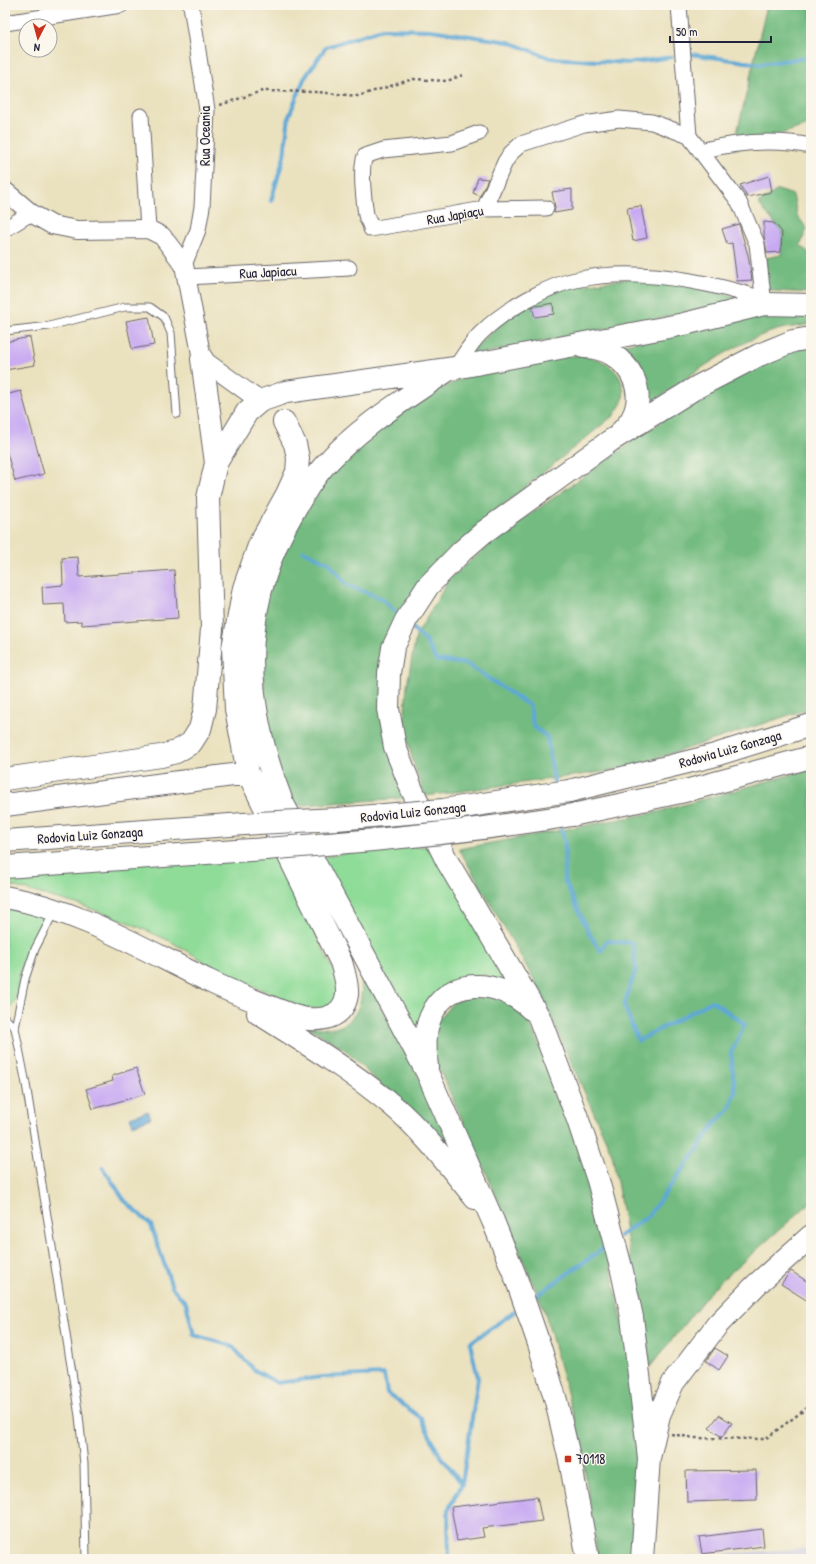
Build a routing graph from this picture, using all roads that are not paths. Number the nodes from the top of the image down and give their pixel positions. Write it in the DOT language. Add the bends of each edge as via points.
graph roads {
  1 [pos="121,5"];
  2 [pos="191,5"];
  3 [pos="680,5"];
  4 [pos="5,23"];
  5 [pos="141,116"];
  6 [pos="479,134"];
  7 [pos="689,136"];
  8 [pos="811,146"];
  9 [pos="700,151"];
  10 [pos="5,191"];
  11 [pos="546,208"];
  12 [pos="484,209"];
  13 [pos="31,213"];
  14 [pos="5,229"];
  15 [pos="148,229"];
  16 [pos="349,268"];
  17 [pos="186,271"];
  18 [pos="764,302"];
  19 [pos="811,305"];
  20 [pos="5,331"];
  21 [pos="811,338"];
  22 [pos="563,347"];
  23 [pos="202,359"];
  24 [pos="451,369"];
  25 [pos="260,402"];
  26 [pos="177,414"];
  27 [pos="284,422"];
  28 [pos="610,441"];
  29 [pos="216,463"];
  30 [pos="314,480"];
  31 [pos="811,725"];
  32 [pos="811,757"];
  33 [pos="248,773"];
  34 [pos="5,778"];
  35 [pos="5,805"];
  36 [pos="5,841"];
  37 [pos="5,867"];
  38 [pos="5,897"];
  39 [pos="55,909"];
  40 [pos="210,982"];
  41 [pos="539,1017"];
  42 [pos="5,1018"];
  43 [pos="15,1028"];
  44 [pos="427,1072"];
  45 [pos="493,1221"];
  46 [pos="811,1236"];
  47 [pos="649,1458"];
  48 [pos="86,1559"];
  49 [pos="588,1559"];
  50 [pos="642,1559"];
  1 -- 4 [label="street"];
  2 -- 17 [label="street, Rua Oceania" via="207,110 202,207"];
  3 -- 7 [label="street"];
  5 -- 15 [label="street"];
  6 -- 12 [label="street, Rua Japiaçu" via="452,143 383,150 365,156 363,171 366,215 371,222 371,229"];
  7 -- 9 [label="street"];
  7 -- 12 [label="street" via="652,122 619,119 584,124 521,144 505,162"];
  8 -- 9 [label="street" via="797,143 740,143"];
  9 -- 18 [label="street" via="739,202 757,244"];
  10 -- 13 [label="street"];
  11 -- 12 [label="street, Rua Japiaçu"];
  13 -- 14 [label="street"];
  13 -- 15 [label="street" via="52,225 78,230"];
  15 -- 17 [label="street" via="162,236"];
  16 -- 17 [label="street, Rua Japiacu"];
  17 -- 23 [label="street"];
  18 -- 19 [label="highway"];
  18 -- 22 [label="highway" via="684,324"];
  18 -- 24 [label="street" via="732,289 672,278 638,275 580,279 545,291 499,318 479,334"];
  20 -- 26 [label="lane" via="49,326 125,307 150,307 164,317 171,333"];
  21 -- 28 [label="highway" via="793,341 738,364"];
  22 -- 24 [label="highway"];
  22 -- 28 [label="highway" via="602,348 616,355 627,366 635,380 638,395 636,411 629,425"];
  23 -- 25 [label="street"];
  23 -- 29 [label="highway"];
  24 -- 25 [label="highway" via="286,392"];
  24 -- 30 [label="highway" via="360,432"];
  25 -- 27 [label="highway"];
  25 -- 29 [label="highway" via="247,412"];
  27 -- 30 [label="highway" via="311,455"];
  27 -- 33 [label="highway" via="295,444 297,472 260,543 244,588 233,648 236,709"];
  28 -- 41 [label="highway" via="484,532 428,586 406,620 393,648 389,673 388,709 395,747 412,790 447,861"];
  29 -- 34 [label="highway" via="208,498 212,628 209,676 201,722 191,743 176,752 161,756"];
  30 -- 44 [label="highway" via="296,505 275,546 261,588 255,618 252,679 259,733 282,802"];
  31 -- 36 [label="highway, Rodovia Luiz Gonzaga, bridge" via="712,756 569,790 443,810"];
  32 -- 37 [label="highway, Rodovia Luiz Gonzaga, bridge" via="685,791 572,815 489,829 389,840"];
  33 -- 35 [label="highway"];
  33 -- 40 [label="highway" via="341,962 346,979 346,996 342,1007 334,1015 322,1020 307,1020"];
  38 -- 39 [label="highway"];
  39 -- 40 [label="highway" via="97,926"];
  39 -- 43 [label="lane" via="35,949 25,979"];
  40 -- 45 [label="highway" via="345,1068 393,1105 438,1153"];
  41 -- 44 [label="highway" via="513,994 479,985 451,993 439,1004 427,1029"];
  41 -- 47 [label="highway" via="598,1180 622,1271 636,1344"];
  42 -- 43 [label="lane"];
  43 -- 48 [label="lane" via="28,1092 79,1416 84,1464"];
  44 -- 45 [label="highway"];
  45 -- 49 [label="highway" via="516,1278 548,1372 571,1465"];
  46 -- 47 [label="highway" via="756,1285 694,1353 673,1383 659,1415"];
  47 -- 50 [label="highway"];
}
